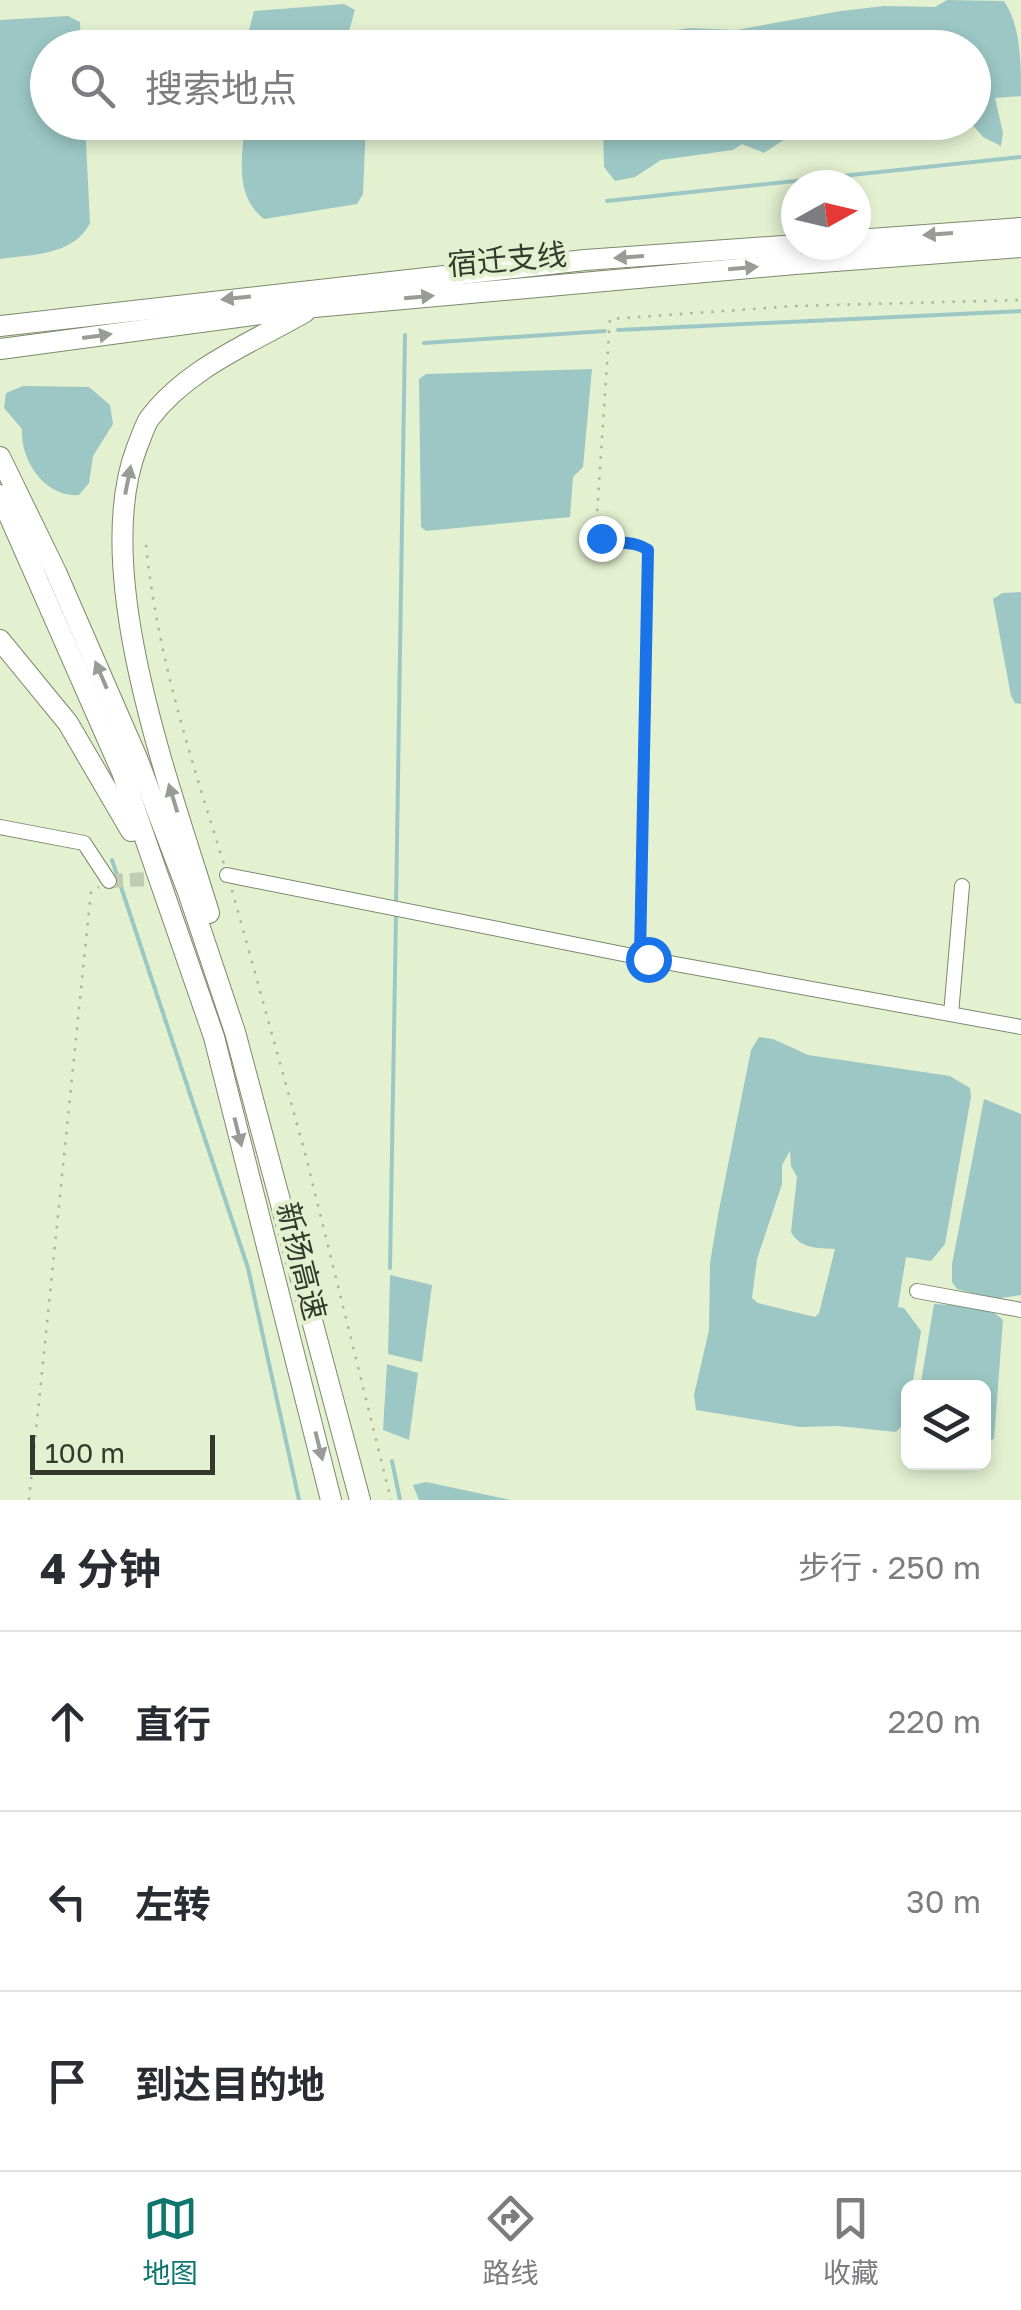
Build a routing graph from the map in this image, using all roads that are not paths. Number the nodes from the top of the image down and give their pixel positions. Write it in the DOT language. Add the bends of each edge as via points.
graph roads {
  1 [pos="1021,228"];
  2 [pos="871,239"];
  3 [pos="781,246"];
  4 [pos="1021,248"];
  5 [pos="314,307"];
  6 [pos="0,326"];
  7 [pos="0,349"];
  8 [pos="0,457"];
  9 [pos="0,495"];
  10 [pos="71,630"];
  11 [pos="0,640"];
  12 [pos="0,827"];
  13 [pos="228,875"];
  14 [pos="109,882"];
  15 [pos="962,886"];
  16 [pos="952,1014"];
  17 [pos="1021,1027"];
  18 [pos="214,1037"];
  19 [pos="272,1162"];
  20 [pos="917,1291"];
  21 [pos="1021,1310"];
  22 [pos="331,1500"];
  23 [pos="360,1500"];
  1 -- 2 [label="highway, one-way"];
  3 -- 6 [label="highway, 宿迁支线, one-way" via="585,260"];
  5 -- 4 [label="highway, 宿迁支线, one-way"];
  7 -- 5 [label="highway, 宿迁支线, one-way"];
  19 -- 5 [label="highway, one-way" via="245,1028 162,762 136,655 122,560 124,501 147,421 177,388"];
  8 -- 10 [label="highway"];
  9 -- 10 [label="highway"];
  10 -- 18 [label="highway"];
  19 -- 10 [label="highway, one-way" via="188,892 137,758"];
  11 -- 18 [label="highway" via="56,707 124,816"];
  12 -- 14 [label="street" via="84,843"];
  13 -- 16 [label="street"];
  15 -- 16 [label="street"];
  16 -- 17 [label="street"];
  18 -- 22 [label="highway, 新扬高速, one-way"];
  19 -- 23 [label="highway, 新扬高速"];
  20 -- 21 [label="street"];
}
